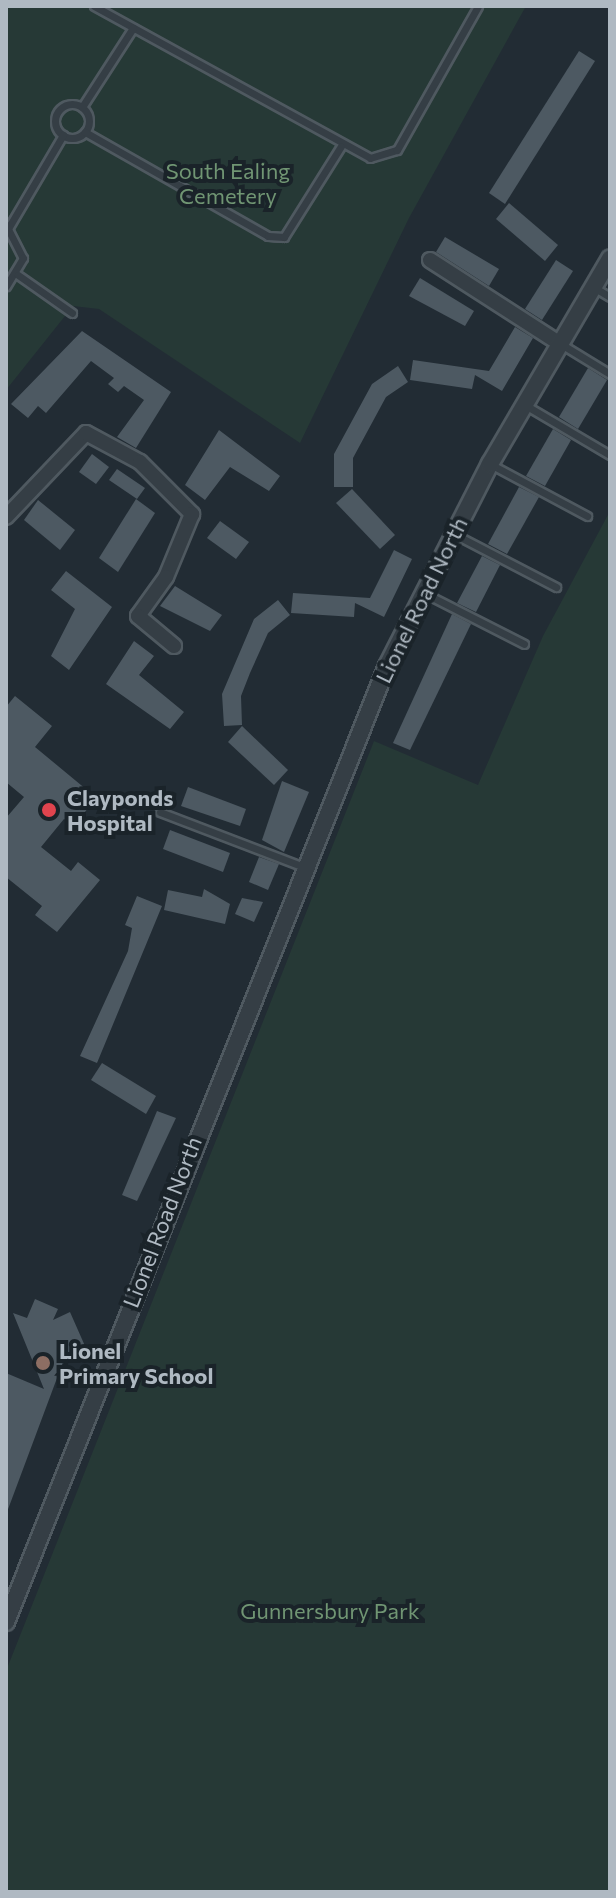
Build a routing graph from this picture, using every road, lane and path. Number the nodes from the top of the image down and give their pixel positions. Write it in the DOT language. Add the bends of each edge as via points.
graph roads {
  1 [pos="94,6"];
  2 [pos="478,6"];
  3 [pos="133,28"];
  4 [pos="82,107"];
  5 [pos="85,132"];
  6 [pos="63,135"];
  7 [pos="341,146"];
  8 [pos="8,226"];
  9 [pos="610,259"];
  10 [pos="430,260"];
  11 [pos="18,275"];
  12 [pos="6,286"];
  13 [pos="593,287"];
  14 [pos="610,297"];
  15 [pos="72,313"];
  16 [pos="559,343"];
  17 [pos="610,374"];
  18 [pos="523,404"];
  19 [pos="610,455"];
  20 [pos="490,464"];
  21 [pos="587,516"];
  22 [pos="6,517"];
  23 [pos="454,534"];
  24 [pos="556,587"];
  25 [pos="424,593"];
  26 [pos="524,644"];
  27 [pos="174,646"];
  28 [pos="160,812"];
  29 [pos="304,867"];
  30 [pos="6,1622"];
  1 -- 3 [label="lane"];
  2 -- 7 [label="lane" via="397,150 370,158"];
  3 -- 4 [label="lane"];
  3 -- 7 [label="lane"];
  4 -- 5 [label="lane"];
  4 -- 6 [label="lane" via="58,112"];
  5 -- 6 [label="lane"];
  5 -- 7 [label="lane" via="268,236 284,237"];
  6 -- 8 [label="lane"];
  8 -- 11 [label="lane" via="23,258"];
  9 -- 13 [label="street, Lionel Road North"];
  10 -- 16 [label="street"];
  11 -- 12 [label="lane"];
  11 -- 15 [label="lane"];
  13 -- 14 [label="lane"];
  13 -- 16 [label="street, Lionel Road North"];
  16 -- 17 [label="lane"];
  16 -- 18 [label="street, Lionel Road North"];
  18 -- 19 [label="lane"];
  18 -- 20 [label="street, Lionel Road North"];
  20 -- 21 [label="lane"];
  20 -- 23 [label="street, Lionel Road North"];
  22 -- 27 [label="street" via="86,433 140,462 192,514 166,577 138,616"];
  23 -- 24 [label="lane"];
  23 -- 25 [label="street, Lionel Road North"];
  25 -- 26 [label="lane"];
  25 -- 29 [label="street, Lionel Road North"];
  28 -- 29 [label="lane"];
  29 -- 30 [label="street, Lionel Road North"];
}
